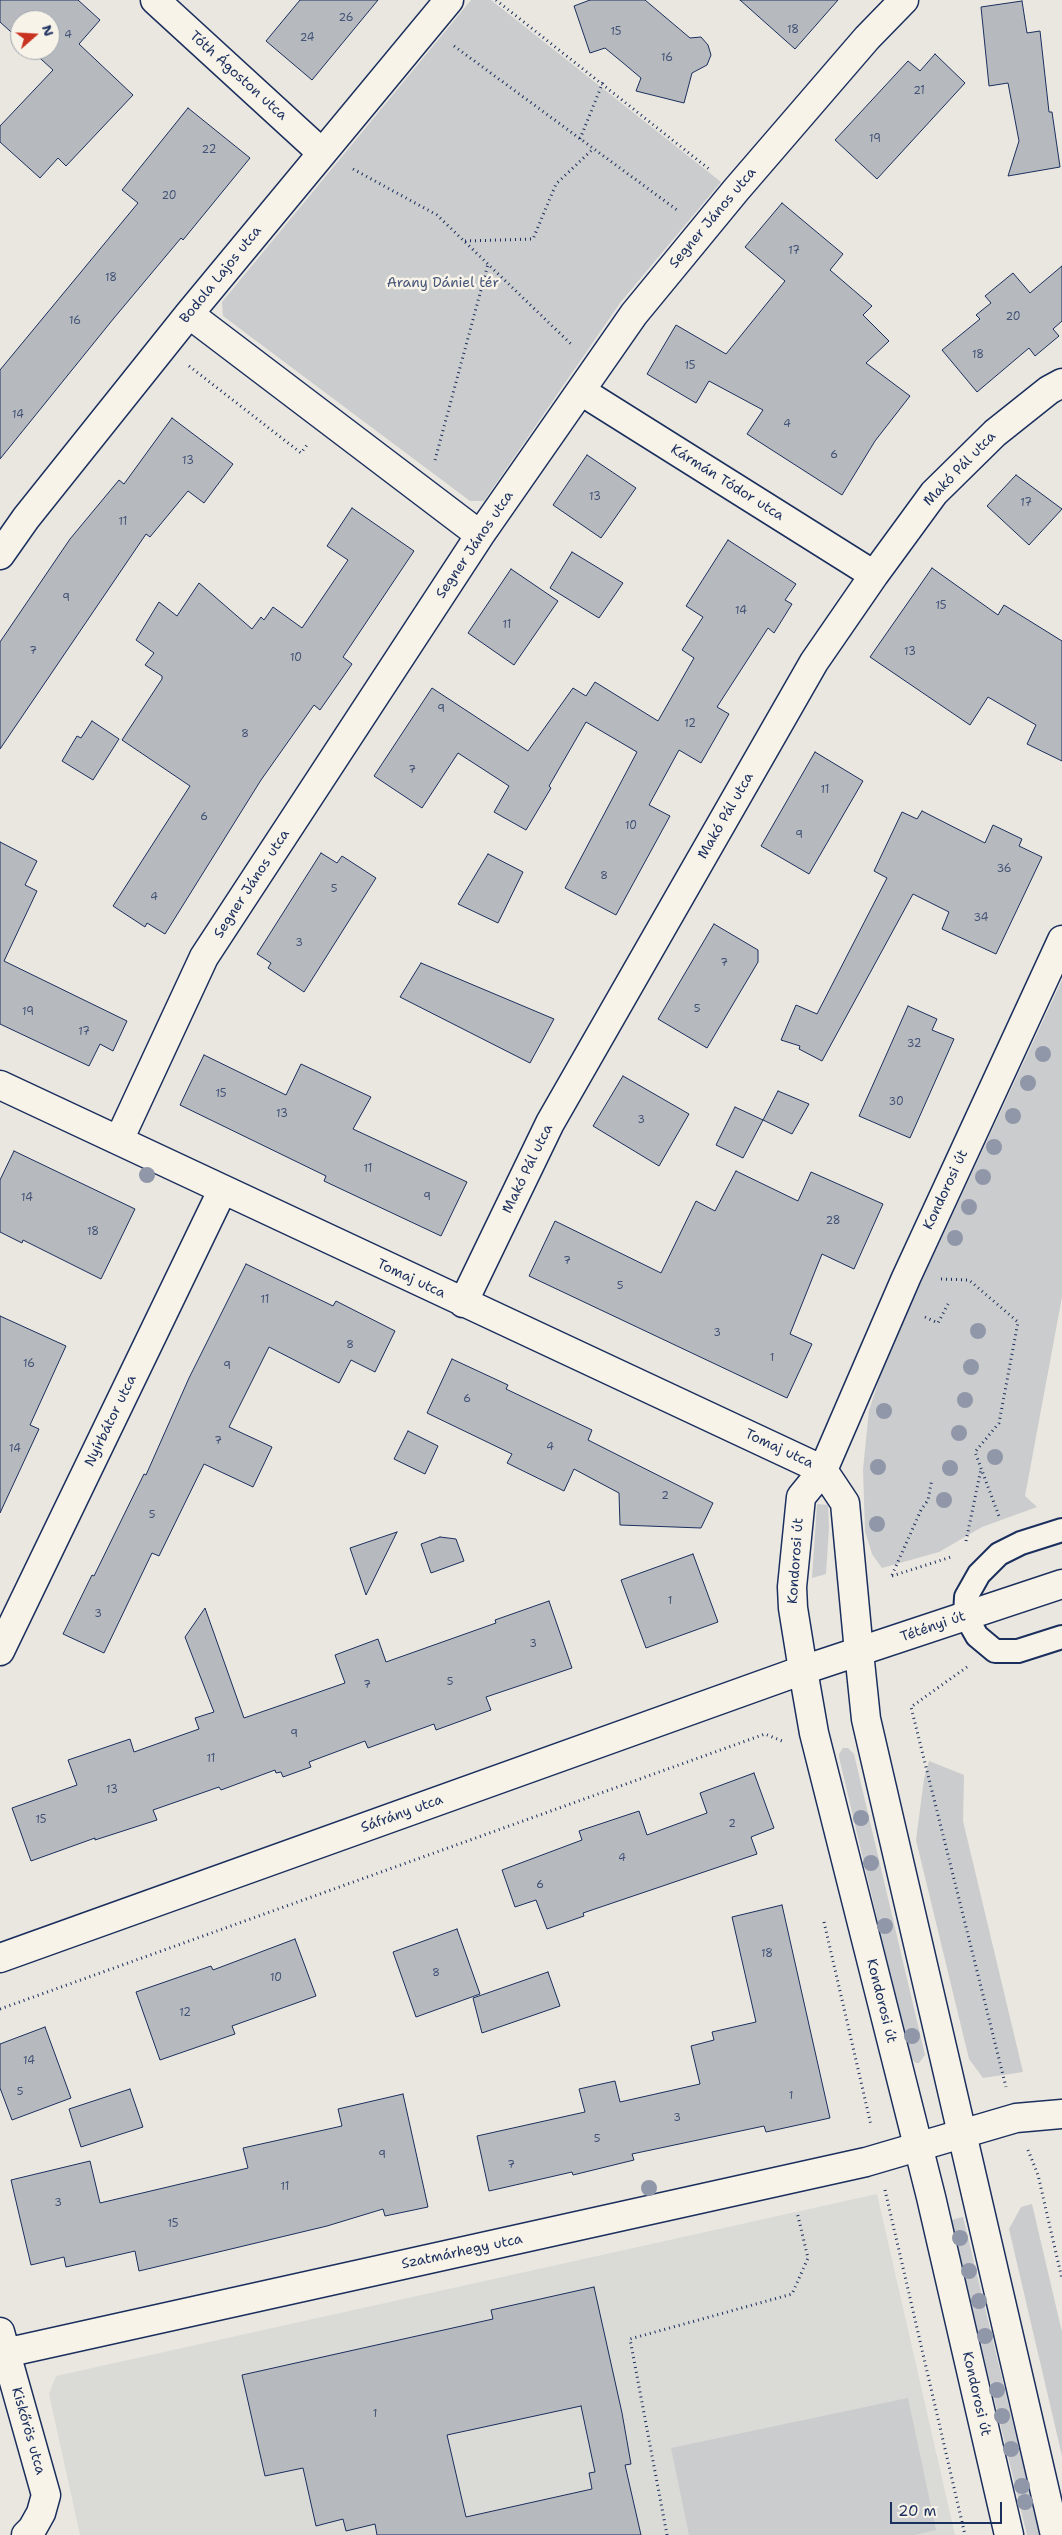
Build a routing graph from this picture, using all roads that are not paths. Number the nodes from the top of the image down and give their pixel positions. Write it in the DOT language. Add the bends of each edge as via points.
graph roads {
  1 [pos="155,0"];
  2 [pos="449,0"];
  3 [pos="904,0"];
  4 [pos="322,152"];
  5 [pos="189,314"];
  6 [pos="1062,383"];
  7 [pos="581,391"];
  8 [pos="480,535"];
  9 [pos="0,555"];
  10 [pos="874,575"];
  11 [pos="1062,940"];
  12 [pos="0,1085"];
  13 [pos="119,1140"];
  14 [pos="222,1191"];
  15 [pos="462,1303"];
  16 [pos="824,1470"];
  17 [pos="1062,1530"];
  18 [pos="1062,1584"];
  19 [pos="966,1615"];
  20 [pos="1062,1637"];
  21 [pos="0,1651"];
  22 [pos="859,1652"];
  23 [pos="804,1670"];
  24 [pos="0,1958"];
  25 [pos="1062,2114"];
  26 [pos="961,2134"];
  27 [pos="918,2148"];
  28 [pos="3,2343"];
  29 [pos="29,2532"];
  30 [pos="1009,2535"];
  31 [pos="1055,2535"];
  1 -- 4 [label="street, Tóth Ágoston utca"];
  2 -- 4 [label="street, Bodola Lajos utca"];
  3 -- 7 [label="street, Segner János utca" via="867,38 736,190 634,314"];
  4 -- 5 [label="street, Bodola Lajos utca"];
  5 -- 8 [label="street"];
  5 -- 9 [label="street, Bodola Lajos utca"];
  6 -- 10 [label="street, Makó Pál utca" via="1048,390 995,433 934,493"];
  7 -- 8 [label="street, Segner János utca"];
  7 -- 10 [label="street, Kármán Tódor utca"];
  8 -- 13 [label="street, Segner János utca" via="204,957"];
  10 -- 15 [label="street, Makó Pál utca" via="814,662 550,1123"];
  11 -- 16 [label="street, Kondorosi út" via="906,1278"];
  12 -- 13 [label="street, Tomaj utca"];
  13 -- 14 [label="street, Tomaj utca"];
  14 -- 15 [label="street, Tomaj utca"];
  14 -- 21 [label="street, Nyírbátor utca"];
  15 -- 16 [label="street, Tomaj utca"];
  16 -- 22 [label="street" via="845,1503"];
  16 -- 23 [label="street, Kondorosi út" via="801,1497 792,1587"];
  17 -- 19 [label="lane" via="999,1554 978,1574 966,1597"];
  18 -- 19 [label="street, Tétényi út"];
  19 -- 20 [label="lane" via="977,1636 995,1651 1018,1651"];
  19 -- 22 [label="street, Tétényi út"];
  22 -- 23 [label="street, Tétényi út"];
  22 -- 26 [label="street" via="866,1719"];
  23 -- 24 [label="street, Sáfrány utca"];
  23 -- 27 [label="street, Kondorosi út" via="814,1733"];
  25 -- 26 [label="street, Szatmárhegy utca" via="1016,2118"];
  26 -- 27 [label="street, Szatmárhegy utca"];
  26 -- 31 [label="street"];
  27 -- 28 [label="street, Szatmárhegy utca" via="790,2179"];
  27 -- 30 [label="street, Kondorosi út"];
  28 -- 29 [label="street, Kiskőrös utca" via="46,2494 41,2513"];
}
